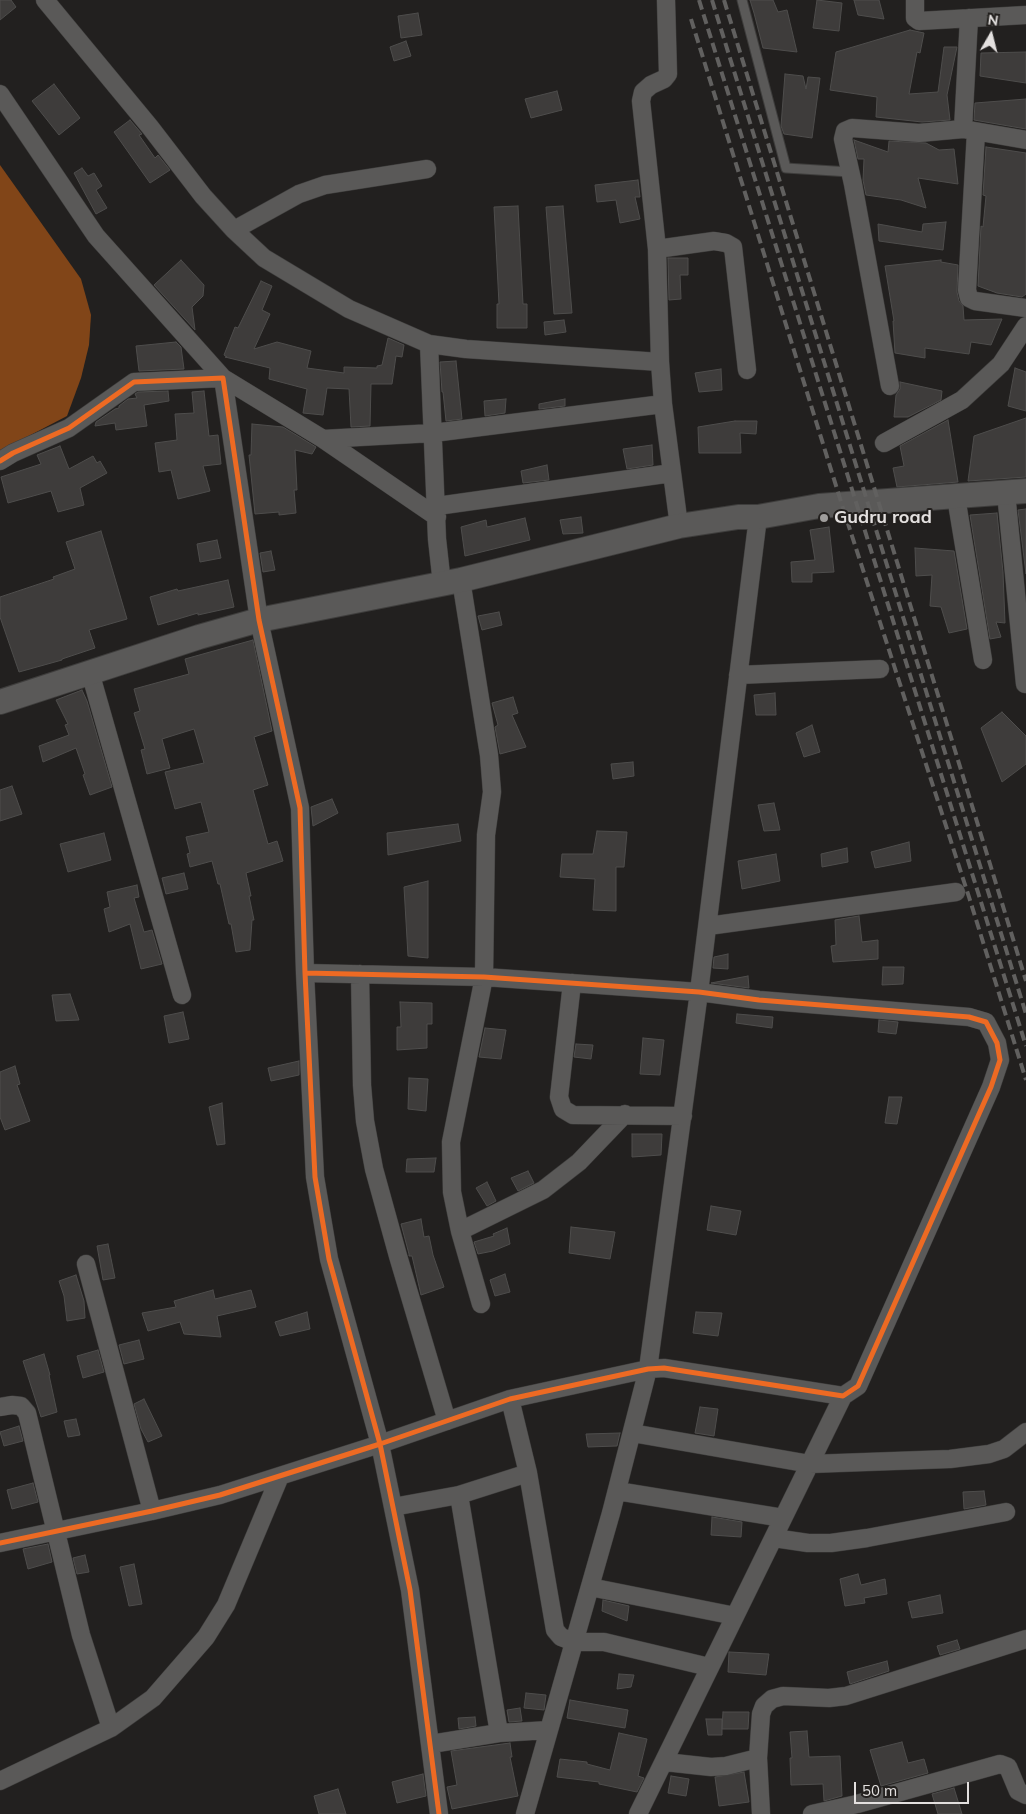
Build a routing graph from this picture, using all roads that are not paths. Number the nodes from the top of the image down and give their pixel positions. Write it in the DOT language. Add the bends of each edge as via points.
graph roads {
  1 [pos="45,0"];
  2 [pos="666,0"];
  3 [pos="742,0"];
  4 [pos="915,0"];
  5 [pos="1026,15"];
  6 [pos="969,18"];
  7 [pos="0,94"];
  8 [pos="969,131"];
  9 [pos="1026,140"];
  10 [pos="427,169"];
  11 [pos="850,172"];
  12 [pos="234,230"];
  13 [pos="657,249"];
  14 [pos="1026,308"];
  15 [pos="1026,326"];
  16 [pos="429,344"];
  17 [pos="660,362"];
  18 [pos="747,370"];
  19 [pos="223,378"];
  20 [pos="890,386"];
  21 [pos="664,404"];
  22 [pos="433,433"];
  23 [pos="323,438"];
  24 [pos="884,443"];
  25 [pos="0,461"];
  26 [pos="672,473"];
  27 [pos="1016,492"];
  28 [pos="956,497"];
  29 [pos="437,512"];
  30 [pos="758,517"];
  31 [pos="679,526"];
  32 [pos="452,582"];
  33 [pos="259,620"];
  34 [pos="983,660"];
  35 [pos="880,669"];
  36 [pos="90,672"];
  37 [pos="738,675"];
  38 [pos="1025,684"];
  39 [pos="0,701"];
  40 [pos="956,892"];
  41 [pos="708,926"];
  42 [pos="306,973"];
  43 [pos="360,974"];
  44 [pos="484,977"];
  45 [pos="572,983"];
  46 [pos="700,992"];
  47 [pos="182,995"];
  48 [pos="625,1114"];
  49 [pos="683,1116"];
  50 [pos="460,1231"];
  51 [pos="86,1264"];
  52 [pos="481,1304"];
  53 [pos="648,1369"];
  54 [pos="843,1396"];
  55 [pos="510,1399"];
  56 [pos="0,1408"];
  57 [pos="446,1421"];
  58 [pos="1026,1432"];
  59 [pos="632,1433"];
  60 [pos="380,1444"];
  61 [pos="810,1464"];
  62 [pos="528,1473"];
  63 [pos="280,1476"];
  64 [pos="617,1491"];
  65 [pos="459,1495"];
  66 [pos="393,1507"];
  67 [pos="152,1511"];
  68 [pos="1006,1512"];
  69 [pos="784,1518"];
  70 [pos="56,1532"];
  71 [pos="774,1538"];
  72 [pos="0,1543"];
  73 [pos="590,1587"];
  74 [pos="735,1616"];
  75 [pos="1026,1639"];
  76 [pos="574,1642"];
  77 [pos="709,1667"];
  78 [pos="111,1728"];
  79 [pos="549,1730"];
  80 [pos="498,1733"];
  81 [pos="431,1744"];
  82 [pos="758,1758"];
  83 [pos="665,1762"];
  84 [pos="0,1781"];
  85 [pos="1026,1795"];
  86 [pos="439,1814"];
  87 [pos="525,1814"];
  88 [pos="638,1814"];
  89 [pos="760,1814"];
  90 [pos="812,1814"];
  1 -- 12 [label="street"];
  2 -- 13 [label="street" via="668,74 643,92 641,102"];
  3 -- 11 [label="lane" via="786,168"];
  4 -- 6 [label="street" via="915,18 919,21"];
  5 -- 6 [label="street"];
  6 -- 8 [label="street"];
  7 -- 19 [label="street" via="96,236"];
  8 -- 9 [label="street"];
  8 -- 11 [label="street" via="919,134 852,128 845,131 843,139"];
  8 -- 14 [label="street" via="969,298"];
  10 -- 12 [label="street" via="325,185 299,194"];
  11 -- 20 [label="street"];
  12 -- 16 [label="street" via="264,258 349,309"];
  13 -- 17 [label="street"];
  13 -- 18 [label="street" via="714,241 726,242 733,247"];
  15 -- 24 [label="street" via="1001,364 962,400"];
  16 -- 17 [label="street"];
  16 -- 22 [label="street"];
  17 -- 21 [label="street"];
  19 -- 23 [label="street"];
  19 -- 25 [label="street" via="134,382 69,428"];
  19 -- 33 [label="street"];
  21 -- 22 [label="street"];
  21 -- 26 [label="street"];
  22 -- 23 [label="street"];
  22 -- 29 [label="street"];
  23 -- 29 [label="street"];
  26 -- 29 [label="street"];
  26 -- 31 [label="street"];
  27 -- 28 [label="street"];
  27 -- 38 [label="street"];
  28 -- 30 [label="street" via="819,506"];
  28 -- 34 [label="street"];
  29 -- 32 [label="street"];
  30 -- 31 [label="street"];
  30 -- 37 [label="street"];
  31 -- 32 [label="street"];
  32 -- 33 [label="street"];
  32 -- 44 [label="street" via="489,755 492,792 486,835"];
  33 -- 36 [label="street"];
  33 -- 42 [label="street" via="300,808"];
  35 -- 37 [label="street"];
  36 -- 39 [label="street"];
  36 -- 47 [label="street"];
  37 -- 41 [label="street"];
  40 -- 41 [label="street"];
  41 -- 46 [label="street"];
  42 -- 43 [label="street"];
  42 -- 60 [label="street" via="317,1186 329,1259"];
  43 -- 44 [label="street"];
  43 -- 57 [label="street" via="362,1085 374,1169"];
  44 -- 45 [label="street"];
  44 -- 50 [label="street" via="451,1142 452,1192"];
  45 -- 46 [label="street"];
  45 -- 48 [label="street" via="559,1097 563,1109 573,1115"];
  46 -- 49 [label="street"];
  46 -- 54 [label="street" via="759,1000 969,1017 986,1022 998,1044 1000,1060 991,1087 858,1386"];
  48 -- 49 [label="street"];
  48 -- 50 [label="street" via="579,1162 543,1190"];
  49 -- 53 [label="street"];
  50 -- 52 [label="street"];
  51 -- 67 [label="street"];
  53 -- 54 [label="street" via="664,1368"];
  53 -- 55 [label="street"];
  53 -- 59 [label="street"];
  54 -- 61 [label="street"];
  55 -- 57 [label="street"];
  55 -- 62 [label="street"];
  56 -- 70 [label="street" via="12,1404 21,1406 27,1413"];
  57 -- 60 [label="street"];
  58 -- 61 [label="street" via="1004,1449 950,1460"];
  59 -- 61 [label="street"];
  59 -- 64 [label="street"];
  60 -- 63 [label="street"];
  60 -- 66 [label="street"];
  61 -- 69 [label="street"];
  62 -- 65 [label="street"];
  62 -- 76 [label="street" via="555,1630 561,1637"];
  63 -- 67 [label="street"];
  63 -- 78 [label="street" via="226,1605 206,1637 152,1698"];
  64 -- 69 [label="street"];
  64 -- 73 [label="street"];
  65 -- 66 [label="street"];
  65 -- 80 [label="street"];
  66 -- 81 [label="street" via="410,1590"];
  67 -- 70 [label="street"];
  68 -- 71 [label="street" via="831,1542 808,1543"];
  69 -- 71 [label="street"];
  70 -- 72 [label="street"];
  70 -- 78 [label="street" via="81,1635"];
  71 -- 74 [label="street"];
  73 -- 74 [label="street"];
  73 -- 76 [label="street"];
  74 -- 77 [label="street"];
  75 -- 82 [label="street" via="846,1696 783,1696 772,1700 764,1706 761,1714"];
  76 -- 77 [label="street" via="604,1642"];
  76 -- 79 [label="street"];
  77 -- 83 [label="street"];
  78 -- 84 [label="street"];
  79 -- 80 [label="street"];
  79 -- 87 [label="street"];
  80 -- 81 [label="street"];
  81 -- 86 [label="street"];
  82 -- 83 [label="street" via="726,1766"];
  82 -- 89 [label="street"];
  83 -- 88 [label="street"];
  85 -- 90 [label="street" via="1018,1791 1008,1767 1000,1764"];
}
